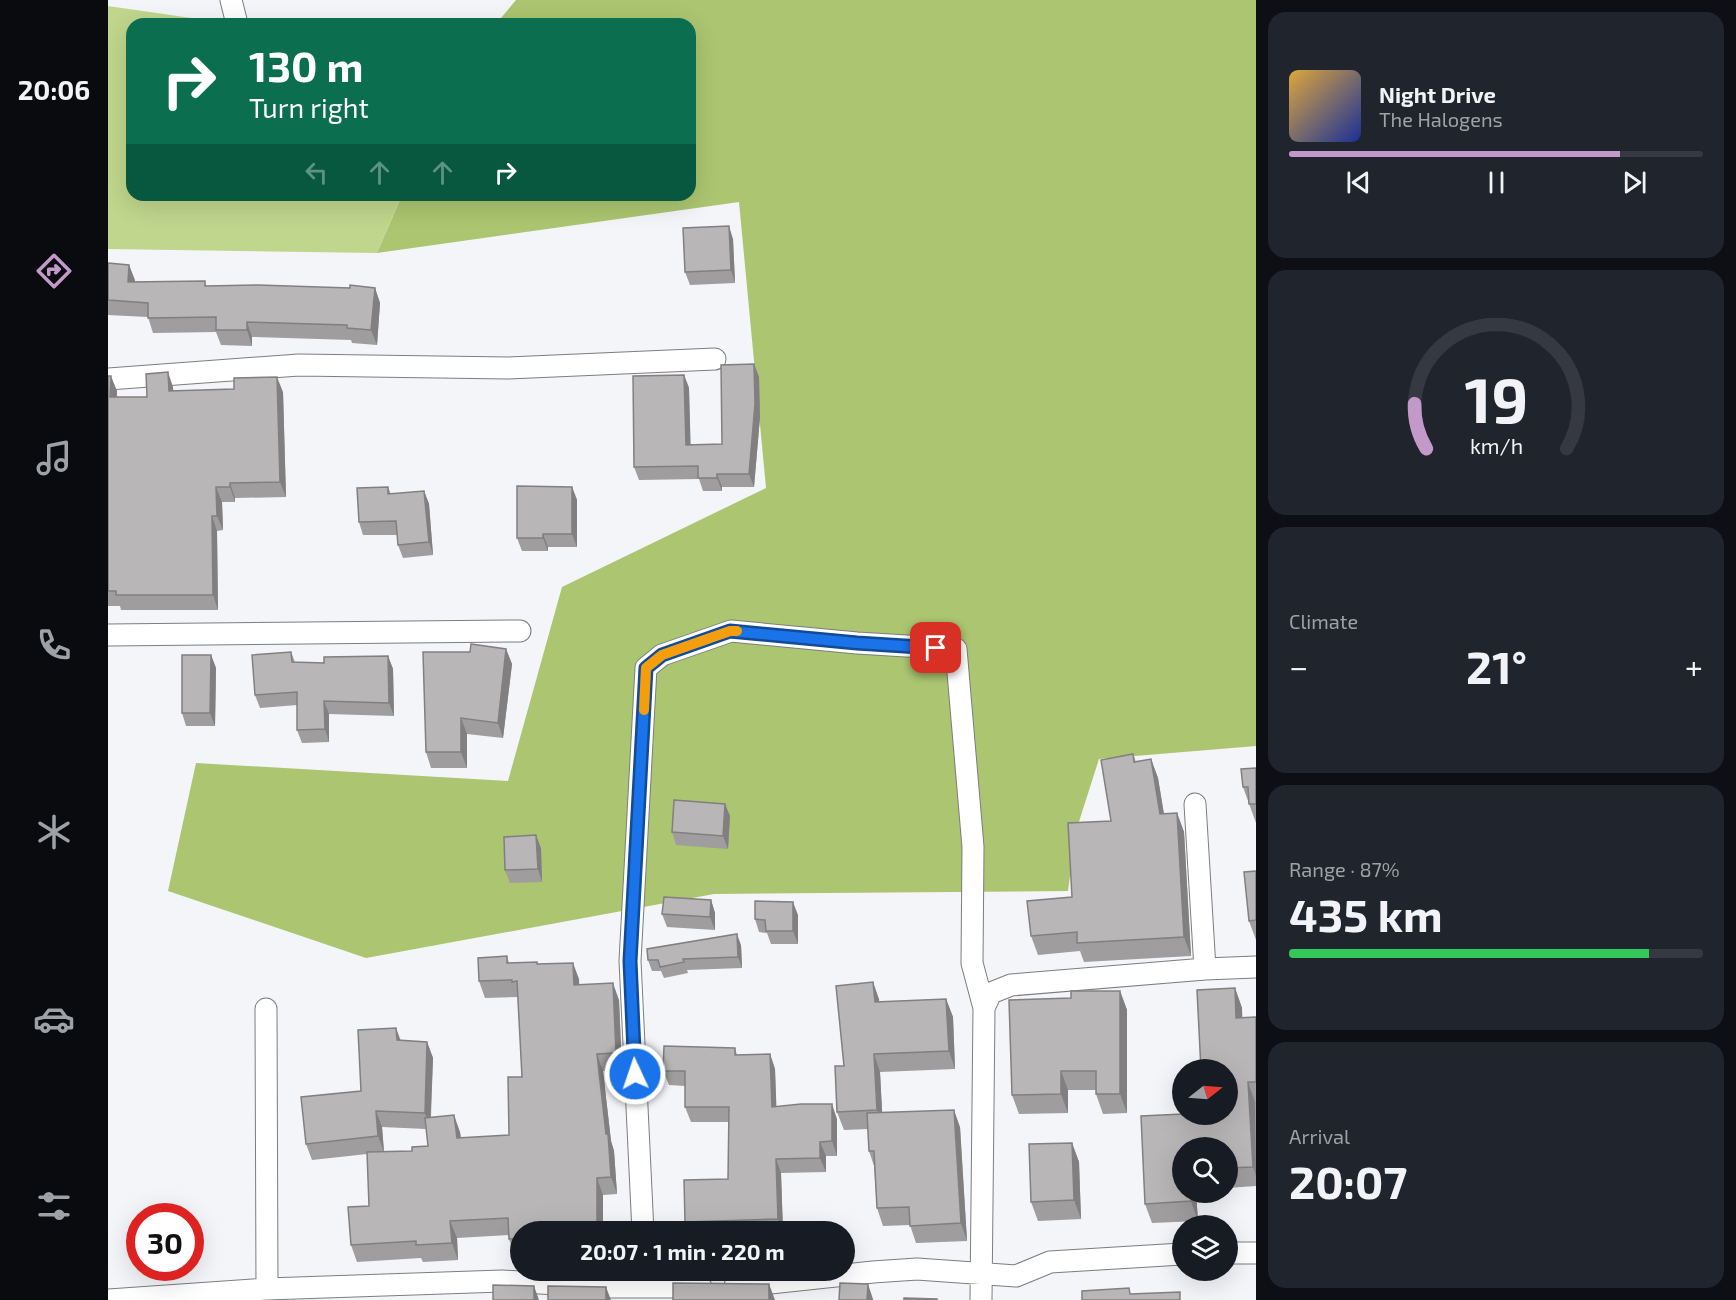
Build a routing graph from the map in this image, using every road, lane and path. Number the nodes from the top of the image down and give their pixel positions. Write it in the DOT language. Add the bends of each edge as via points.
graph roads {
  1 [pos="231,0"];
  2 [pos="236,18"];
  3 [pos="715,359"];
  4 [pos="108,379"];
  5 [pos="520,631"];
  6 [pos="108,635"];
  7 [pos="1196,804"];
  8 [pos="1256,967"];
  9 [pos="1205,969"];
  10 [pos="984,1008"];
  11 [pos="266,1010"];
  12 [pos="642,1221"];
  13 [pos="1238,1253"];
  14 [pos="1256,1253"];
  15 [pos="1172,1255"];
  16 [pos="982,1273"];
  17 [pos="646,1286"];
  18 [pos="267,1289"];
  19 [pos="108,1300"];
  20 [pos="981,1300"];
  1 -- 2 [label="street"];
  3 -- 4 [label="street" via="508,368 299,365"];
  5 -- 6 [label="street"];
  7 -- 9 [label="street"];
  8 -- 9 [label="street"];
  9 -- 10 [label="street" via="1011,985 991,993"];
  10 -- 12 [label="street" via="972,963 974,847 956,649 730,631 662,655 646,668 630,961"];
  10 -- 16 [label="street"];
  11 -- 18 [label="street"];
  13 -- 14 [label="street"];
  15 -- 16 [label="street" via="1050,1262 1016,1276"];
  16 -- 17 [label="street" via="906,1270 752,1285"];
  16 -- 20 [label="street"];
  17 -- 18 [label="street" via="502,1281"];
  18 -- 19 [label="street"];
}
